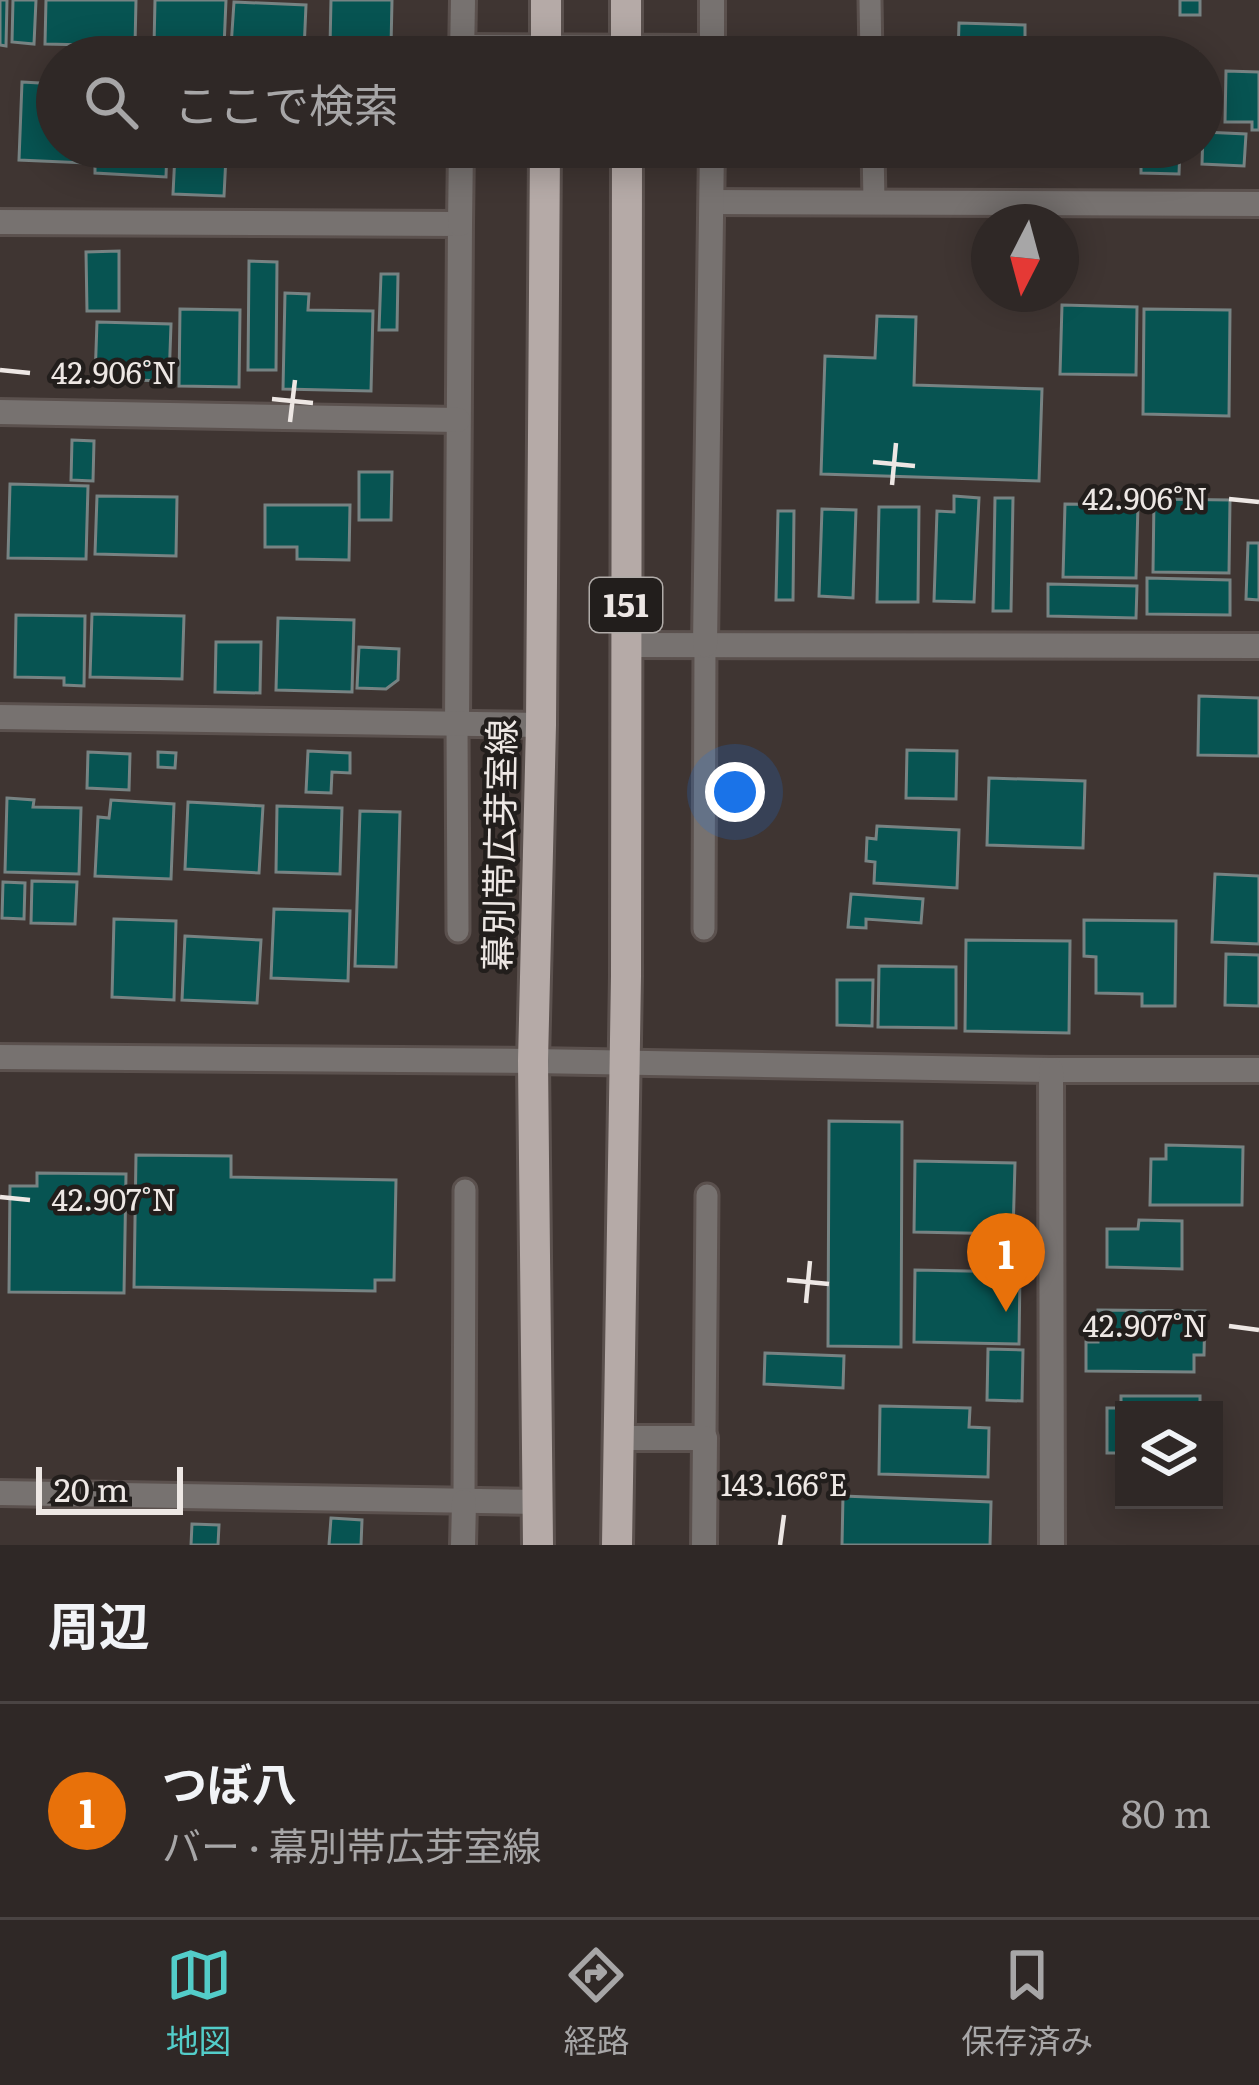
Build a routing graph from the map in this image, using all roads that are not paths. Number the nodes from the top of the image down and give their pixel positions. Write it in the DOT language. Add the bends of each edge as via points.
graph roads {
  1 [pos="463,0"];
  2 [pos="546,0"];
  3 [pos="626,0"];
  4 [pos="712,0"];
  5 [pos="870,0"];
  6 [pos="462,36"];
  7 [pos="546,36"];
  8 [pos="626,36"];
  9 [pos="712,36"];
  10 [pos="871,36"];
  11 [pos="461,168"];
  12 [pos="545,168"];
  13 [pos="627,168"];
  14 [pos="712,168"];
  15 [pos="873,168"];
  16 [pos="712,202"];
  17 [pos="874,202"];
  18 [pos="1259,204"];
  19 [pos="0,222"];
  20 [pos="460,224"];
  21 [pos="0,412"];
  22 [pos="458,420"];
  23 [pos="626,645"];
  24 [pos="705,645"];
  25 [pos="1259,646"];
  26 [pos="0,717"];
  27 [pos="458,724"];
  28 [pos="541,725"];
  29 [pos="704,929"];
  30 [pos="458,931"];
  31 [pos="0,1057"];
  32 [pos="533,1061"];
  33 [pos="624,1063"];
  34 [pos="1051,1070"];
  35 [pos="1259,1070"];
  36 [pos="465,1190"];
  37 [pos="706,1196"];
  38 [pos="618,1438"];
  39 [pos="705,1438"];
  40 [pos="0,1493"];
  41 [pos="464,1502"];
  42 [pos="539,1502"];
  43 [pos="463,1545"];
  44 [pos="538,1545"];
  45 [pos="617,1545"];
  46 [pos="704,1545"];
  47 [pos="1052,1545"];
  1 -- 6 [label="street"];
  2 -- 7 [label="main road"];
  3 -- 8 [label="main road"];
  4 -- 9 [label="street"];
  5 -- 10 [label="lane"];
  11 -- 20 [label="street"];
  12 -- 28 [label="main road, 幕別帯広芽室線 / 151"];
  13 -- 23 [label="main road, 151"];
  14 -- 16 [label="street"];
  15 -- 17 [label="lane"];
  16 -- 17 [label="street"];
  16 -- 24 [label="street"];
  17 -- 18 [label="street"];
  19 -- 20 [label="street"];
  20 -- 22 [label="street"];
  21 -- 22 [label="street"];
  22 -- 27 [label="street"];
  23 -- 24 [label="street"];
  23 -- 33 [label="main road, 151"];
  24 -- 25 [label="street"];
  24 -- 29 [label="lane"];
  26 -- 27 [label="street"];
  27 -- 28 [label="street"];
  27 -- 30 [label="lane"];
  28 -- 32 [label="main road, 幕別帯広芽室線 / 151"];
  31 -- 32 [label="street"];
  32 -- 33 [label="street"];
  32 -- 42 [label="main road, 幕別帯広芽室線 / 151"];
  33 -- 34 [label="street"];
  33 -- 38 [label="main road, 151"];
  34 -- 35 [label="street"];
  34 -- 47 [label="street"];
  36 -- 41 [label="lane"];
  37 -- 39 [label="lane"];
  38 -- 39 [label="street"];
  38 -- 45 [label="main road, 151"];
  39 -- 46 [label="street"];
  40 -- 41 [label="street"];
  41 -- 42 [label="street"];
  41 -- 43 [label="street"];
  42 -- 44 [label="main road, 幕別帯広芽室線 / 151"];
}
